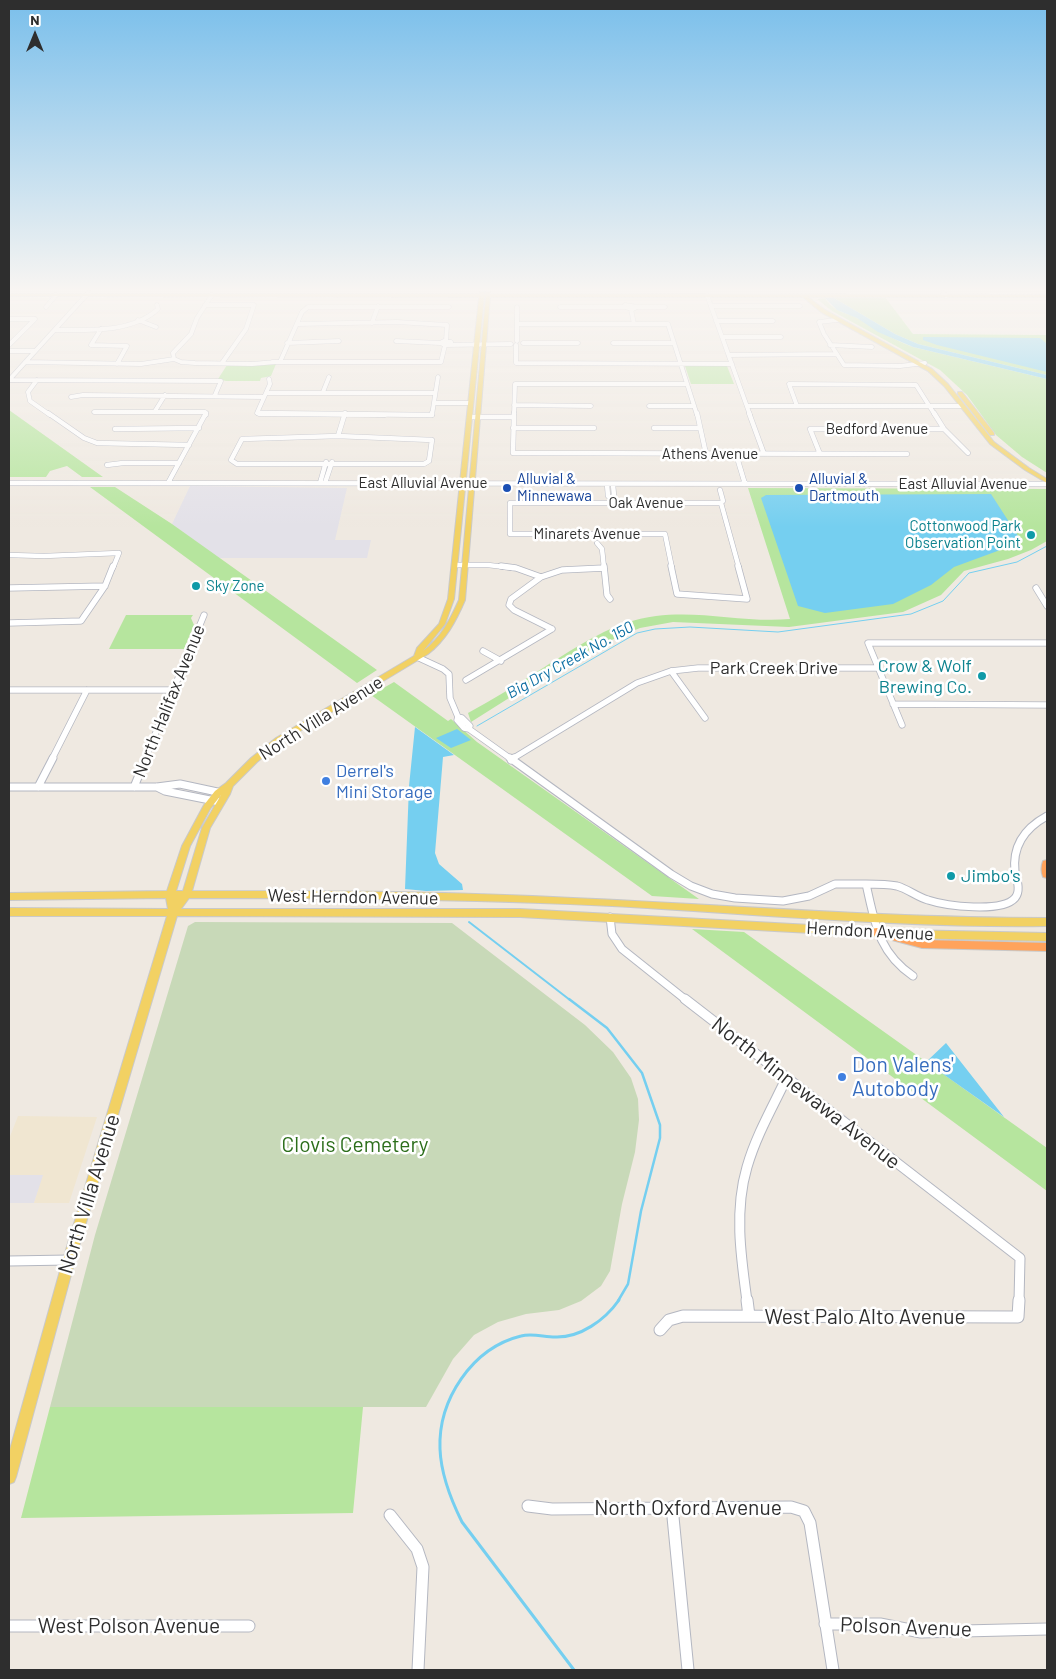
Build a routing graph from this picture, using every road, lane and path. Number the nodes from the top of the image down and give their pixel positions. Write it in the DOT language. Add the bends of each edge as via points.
graph roads {
  1 [pos="18,370"];
  2 [pos="476,370"];
  3 [pos="479,370"];
  4 [pos="684,370"];
  5 [pos="734,370"];
  6 [pos="928,370"];
  7 [pos="935,370"];
  8 [pos="329,377"];
  9 [pos="438,377"];
  10 [pos="269,379"];
  11 [pos="9,380"];
  12 [pos="37,380"];
  13 [pos="118,380"];
  14 [pos="382,384"];
  15 [pos="687,384"];
  16 [pos="324,392"];
  17 [pos="380,392"];
  18 [pos="435,393"];
  19 [pos="107,395"];
  20 [pos="265,395"];
  21 [pos="165,396"];
  22 [pos="215,396"];
  23 [pos="71,397"];
  24 [pos="434,402"];
  25 [pos="472,402"];
  26 [pos="514,405"];
  27 [pos="591,406"];
  28 [pos="649,406"];
  29 [pos="694,406"];
  30 [pos="747,406"];
  31 [pos="797,406"];
  32 [pos="930,406"];
  33 [pos="962,406"];
  34 [pos="155,411"];
  35 [pos="94,412"];
  36 [pos="345,413"];
  37 [pos="470,417"];
  38 [pos="478,417"];
  39 [pos="514,417"];
  40 [pos="199,428"];
  41 [pos="513,428"];
  42 [pos="594,428"];
  43 [pos="654,428"];
  44 [pos="700,428"];
  45 [pos="944,428"];
  46 [pos="114,429"];
  47 [pos="988,430"];
  48 [pos="338,436"];
  49 [pos="189,445"];
  50 [pos="968,453"];
  51 [pos="706,454"];
  52 [pos="736,454"];
  53 [pos="764,454"];
  54 [pos="820,454"];
  55 [pos="907,454"];
  56 [pos="329,462"];
  57 [pos="179,463"];
  58 [pos="107,465"];
  59 [pos="1047,476"];
  60 [pos="9,483"];
  61 [pos="168,483"];
  62 [pos="322,483"];
  63 [pos="1047,483"];
  64 [pos="463,484"];
  65 [pos="472,484"];
  66 [pos="607,484"];
  67 [pos="613,484"];
  68 [pos="745,484"];
  69 [pos="720,490"];
  70 [pos="608,491"];
  71 [pos="614,491"];
  72 [pos="612,501"];
  73 [pos="721,503"];
  74 [pos="510,534"];
  75 [pos="597,543"];
  76 [pos="9,555"];
  77 [pos="455,568"];
  78 [pos="465,568"];
  79 [pos="604,568"];
  80 [pos="541,577"];
  81 [pos="105,586"];
  82 [pos="9,588"];
  83 [pos="1036,588"];
  84 [pos="610,600"];
  85 [pos="1047,606"];
  86 [pos="204,615"];
  87 [pos="9,623"];
  88 [pos="1047,643"];
  89 [pos="483,651"];
  90 [pos="417,657"];
  91 [pos="501,662"];
  92 [pos="878,668"];
  93 [pos="671,671"];
  94 [pos="466,680"];
  95 [pos="9,690"];
  96 [pos="87,690"];
  97 [pos="174,690"];
  98 [pos="893,704"];
  99 [pos="1047,704"];
  100 [pos="705,718"];
  101 [pos="902,725"];
  102 [pos="511,760"];
  103 [pos="9,787"];
  104 [pos="38,787"];
  105 [pos="134,787"];
  106 [pos="219,797"];
  107 [pos="1047,816"];
  108 [pos="1047,864"];
  109 [pos="1047,874"];
  110 [pos="866,884"];
  111 [pos="170,895"];
  112 [pos="186,895"];
  113 [pos="9,896"];
  114 [pos="696,908"];
  115 [pos="9,912"];
  116 [pos="173,912"];
  117 [pos="610,917"];
  118 [pos="874,918"];
  119 [pos="693,921"];
  120 [pos="1047,922"];
  121 [pos="877,932"];
  122 [pos="1047,937"];
  123 [pos="1047,947"];
  124 [pos="913,976"];
  125 [pos="786,1079"];
  126 [pos="1020,1258"];
  127 [pos="69,1260"];
  128 [pos="9,1261"];
  129 [pos="749,1316"];
  130 [pos="660,1330"];
  131 [pos="9,1477"];
  132 [pos="528,1506"];
  133 [pos="672,1507"];
  134 [pos="390,1515"];
  135 [pos="825,1624"];
  136 [pos="9,1626"];
  137 [pos="249,1626"];
  138 [pos="1047,1629"];
  139 [pos="418,1670"];
  140 [pos="688,1670"];
  141 [pos="833,1670"];
  1 -- 11 [label="street"];
  2 -- 25 [label="main road"];
  3 -- 38 [label="main road"];
  4 -- 15 [label="street"];
  5 -- 30 [label="street"];
  6 -- 33 [label="main road" via="946,384"];
  7 -- 47 [label="main road" via="954,385"];
  8 -- 16 [label="street"];
  9 -- 18 [label="street"];
  10 -- 20 [label="street"];
  11 -- 12 [label="street"];
  12 -- 13 [label="street"];
  12 -- 49 [label="street" via="28,392 30,401 84,438 104,444"];
  13 -- 19 [label="street"];
  13 -- 22 [label="street" via="221,381"];
  14 -- 17 [label="street"];
  15 -- 26 [label="street" via="515,384"];
  15 -- 29 [label="street"];
  16 -- 17 [label="street"];
  16 -- 20 [label="street"];
  17 -- 18 [label="street"];
  18 -- 24 [label="street"];
  19 -- 21 [label="street"];
  19 -- 23 [label="street"];
  20 -- 22 [label="street"];
  20 -- 36 [label="street" via="258,414"];
  21 -- 22 [label="street"];
  21 -- 34 [label="street"];
  24 -- 25 [label="street"];
  24 -- 36 [label="street" via="432,415"];
  25 -- 37 [label="main road"];
  26 -- 27 [label="street"];
  26 -- 39 [label="street"];
  28 -- 29 [label="street"];
  29 -- 44 [label="street"];
  30 -- 31 [label="street"];
  30 -- 53 [label="street"];
  31 -- 32 [label="street"];
  31 -- 32 [label="street" via="789,384 916,385"];
  32 -- 33 [label="street"];
  32 -- 45 [label="street"];
  33 -- 47 [label="main road"];
  33 -- 63 [label="main road" via="992,443"];
  34 -- 35 [label="street"];
  34 -- 40 [label="street" via="205,412"];
  36 -- 48 [label="street"];
  37 -- 38 [label="street"];
  37 -- 64 [label="main road"];
  38 -- 39 [label="street"];
  38 -- 65 [label="main road"];
  39 -- 41 [label="street"];
  40 -- 46 [label="street"];
  40 -- 49 [label="street"];
  41 -- 42 [label="street"];
  41 -- 51 [label="street, Athens Avenue" via="513,453"];
  43 -- 44 [label="street"];
  44 -- 51 [label="street"];
  45 -- 50 [label="street"];
  45 -- 54 [label="street, Bedford Avenue" via="810,429"];
  47 -- 59 [label="main road" via="1013,454"];
  48 -- 56 [label="street" via="432,440 428,461 424,464"];
  48 -- 56 [label="street" via="242,439 231,460 237,464"];
  49 -- 57 [label="street"];
  51 -- 52 [label="street, Athens Avenue"];
  52 -- 53 [label="street, Athens Avenue"];
  52 -- 68 [label="street"];
  53 -- 54 [label="street, Athens Avenue"];
  54 -- 55 [label="street, Athens Avenue"];
  56 -- 62 [label="street"];
  57 -- 58 [label="street"];
  57 -- 61 [label="street"];
  60 -- 61 [label="street, East Alluvial Avenue"];
  61 -- 62 [label="street, East Alluvial Avenue"];
  62 -- 64 [label="street, East Alluvial Avenue"];
  63 -- 68 [label="street, East Alluvial Avenue"];
  64 -- 65 [label="street, East Alluvial Avenue"];
  64 -- 77 [label="main road"];
  65 -- 66 [label="street, East Alluvial Avenue"];
  65 -- 78 [label="main road"];
  66 -- 67 [label="street, East Alluvial Avenue"];
  66 -- 70 [label="street"];
  67 -- 68 [label="street, East Alluvial Avenue"];
  67 -- 71 [label="street"];
  69 -- 73 [label="street"];
  70 -- 71 [label="street"];
  70 -- 72 [label="street"];
  71 -- 72 [label="street"];
  72 -- 73 [label="street, Oak Avenue"];
  72 -- 74 [label="street, Oak Avenue" via="510,503"];
  73 -- 74 [label="street, Minarets Avenue" via="747,599 677,594 665,534"];
  75 -- 79 [label="street" via="602,549"];
  76 -- 81 [label="street" via="119,553"];
  77 -- 78 [label="street"];
  77 -- 90 [label="main road" via="448,611"];
  78 -- 80 [label="street" via="520,569"];
  78 -- 90 [label="main road" via="462,600 450,627 429,652"];
  79 -- 80 [label="street" via="562,570"];
  79 -- 84 [label="street"];
  80 -- 91 [label="street" via="511,599 509,605 552,630"];
  81 -- 82 [label="street"];
  81 -- 87 [label="street" via="81,621"];
  83 -- 85 [label="street"];
  86 -- 97 [label="street, North Halifax Avenue"];
  88 -- 92 [label="street" via="868,643"];
  89 -- 91 [label="street"];
  90 -- 102 [label="street" via="449,674 450,698 457,720 464,728"];
  90 -- 106 [label="main road, North Villa Avenue" via="279,740 254,760"];
  91 -- 94 [label="street"];
  92 -- 93 [label="street, Park Creek Drive" via="718,667"];
  92 -- 98 [label="street"];
  93 -- 100 [label="street"];
  93 -- 102 [label="street, Park Creek Drive" via="637,683"];
  95 -- 96 [label="street"];
  96 -- 97 [label="street"];
  96 -- 104 [label="street"];
  97 -- 105 [label="street, North Halifax Avenue"];
  98 -- 99 [label="street"];
  98 -- 101 [label="street"];
  102 -- 110 [label="street" via="670,874 712,894 783,901 809,896 835,884"];
  103 -- 104 [label="street"];
  104 -- 105 [label="street"];
  105 -- 106 [label="street" via="157,787 165,791"];
  106 -- 111 [label="main road, North Villa Avenue" via="186,846"];
  106 -- 112 [label="main road, North Villa Avenue"];
  107 -- 110 [label="street" via="1028,829 1016,846 1014,860 1018,893 1006,904 939,903 895,886"];
  108 -- 109 [label="highway"];
  110 -- 118 [label="street"];
  111 -- 112 [label="main road, West Herndon Avenue"];
  111 -- 113 [label="main road, West Herndon Avenue"];
  111 -- 116 [label="main road, North Villa Avenue"];
  112 -- 114 [label="main road, West Herndon Avenue" via="342,895"];
  112 -- 116 [label="main road, North Villa Avenue"];
  114 -- 118 [label="main road, Herndon Avenue"];
  115 -- 116 [label="main road, West Herndon Avenue"];
  116 -- 117 [label="main road, West Herndon Avenue" via="463,912"];
  116 -- 127 [label="main road, North Villa Avenue"];
  117 -- 119 [label="main road, West Herndon Avenue"];
  117 -- 125 [label="street, North Minnewawa Avenue" via="612,934 622,949"];
  118 -- 120 [label="main road, Herndon Avenue"];
  118 -- 121 [label="street"];
  119 -- 121 [label="main road, Herndon Avenue"];
  121 -- 122 [label="main road, Herndon Avenue"];
  121 -- 123 [label="highway" via="922,944"];
  121 -- 124 [label="street" via="886,953"];
  125 -- 126 [label="street, North Minnewawa Avenue"];
  125 -- 129 [label="street" via="748,1166 741,1197 742,1266"];
  126 -- 129 [label="street, West Palo Alto Avenue" via="1018,1317"];
  127 -- 128 [label="street"];
  127 -- 131 [label="main road, North Villa Avenue"];
  129 -- 130 [label="street, West Palo Alto Avenue" via="674,1317"];
  132 -- 133 [label="street, North Oxford Avenue" via="552,1509"];
  133 -- 135 [label="street, North Oxford Avenue" via="791,1507 804,1511 810,1523"];
  133 -- 140 [label="street"];
  134 -- 139 [label="street" via="417,1549 423,1567"];
  135 -- 138 [label="street, Polson Avenue" via="880,1624 921,1632"];
  135 -- 141 [label="street, North Oxford Avenue"];
  136 -- 137 [label="street, West Polson Avenue"];
}
